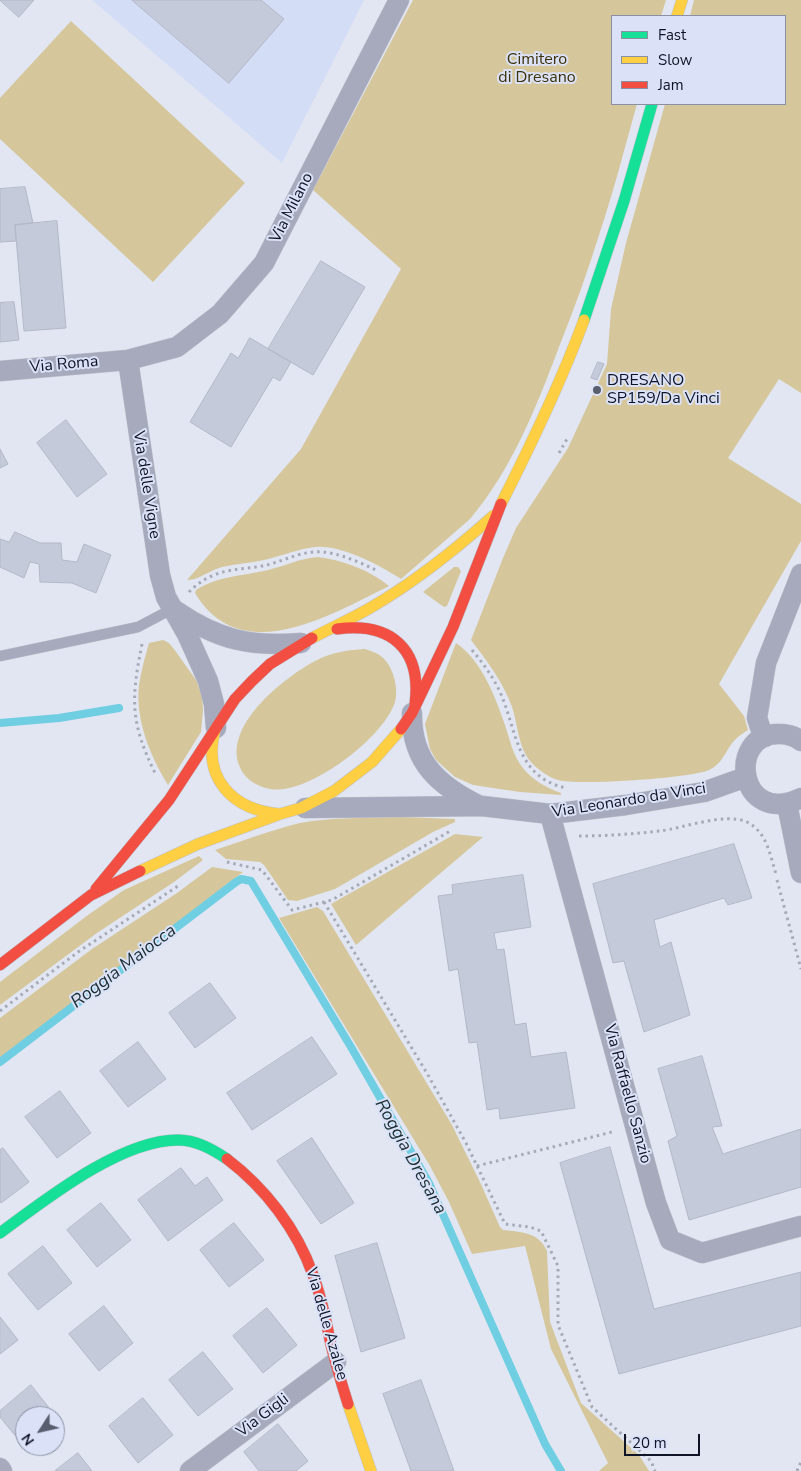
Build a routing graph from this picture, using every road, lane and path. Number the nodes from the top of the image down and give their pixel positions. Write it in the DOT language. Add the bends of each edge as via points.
graph roads {
  1 [pos="399,0"];
  2 [pos="682,0"];
  3 [pos="677,15"];
  4 [pos="652,105"];
  5 [pos="128,360"];
  6 [pos="0,371"];
  7 [pos="496,514"];
  8 [pos="801,574"];
  9 [pos="404,588"];
  10 [pos="190,591"];
  11 [pos="172,609"];
  12 [pos="453,627"];
  13 [pos="309,639"];
  14 [pos="142,643"];
  15 [pos="0,656"];
  16 [pos="412,713"];
  17 [pos="216,728"];
  18 [pos="764,737"];
  19 [pos="801,741"];
  20 [pos="156,776"];
  21 [pos="746,778"];
  22 [pos="569,788"];
  23 [pos="794,801"];
  24 [pos="482,806"];
  25 [pos="301,808"];
  26 [pos="280,814"];
  27 [pos="550,814"];
  28 [pos="801,873"];
  29 [pos="187,880"];
  30 [pos="91,895"];
  31 [pos="324,902"];
  32 [pos="0,965"];
  33 [pos="0,1011"];
  34 [pos="636,1126"];
  35 [pos="477,1166"];
  36 [pos="801,1226"];
  37 [pos="0,1233"];
  38 [pos="336,1362"];
  39 [pos="801,1462"];
  40 [pos="0,1468"];
  41 [pos="2,1471"];
  42 [pos="190,1471"];
  43 [pos="371,1471"];
  44 [pos="655,1471"];
  45 [pos="797,1471"];
  1 -- 5 [label="street, Via Milano" via="264,264 220,314 177,346"];
  2 -- 3 [label="street"];
  4 -- 7 [label="street" via="600,276 565,371"];
  5 -- 6 [label="street, Via Roma"];
  5 -- 11 [label="street, Via delle Vigne" via="160,575"];
  7 -- 9 [label="street" via="444,560"];
  7 -- 12 [label="street"];
  8 -- 18 [label="street" via="766,663 757,718"];
  9 -- 10 [label="path" via="359,562 323,552 310,552 215,575"];
  9 -- 13 [label="street"];
  11 -- 13 [label="street" via="228,638 254,644"];
  11 -- 15 [label="lane" via="138,627"];
  11 -- 17 [label="street, Via delle Vigne" via="187,634 212,694"];
  12 -- 16 [label="street"];
  12 -- 22 [label="path" via="495,683 525,761 548,780"];
  13 -- 16 [label="street" via="344,627 356,627 376,629 398,642 410,659 416,677 417,693"];
  13 -- 17 [label="street" via="258,674 236,698"];
  14 -- 20 [label="path" via="134,684 134,713"];
  16 -- 24 [label="street, Via Leonardo da Vinci" via="413,734 425,764 451,790"];
  16 -- 25 [label="street" via="398,734 364,769 334,791"];
  17 -- 26 [label="street" via="212,764 225,790 256,811"];
  17 -- 30 [label="street" via="169,800"];
  18 -- 19 [label="street" via="786,734"];
  18 -- 21 [label="street" via="750,750 745,763"];
  21 -- 23 [label="street" via="753,792 763,800 774,804"];
  21 -- 27 [label="street, Via Leonardo da Vinci" via="704,792"];
  23 -- 28 [label="street"];
  24 -- 25 [label="street, Via Leonardo da Vinci"];
  24 -- 27 [label="street, Via Leonardo da Vinci"];
  25 -- 26 [label="street"];
  26 -- 30 [label="street" via="198,844"];
  27 -- 34 [label="street, Via Raffaello Sanzio"];
  29 -- 33 [label="path" via="90,943"];
  30 -- 32 [label="street"];
  31 -- 35 [label="path" via="428,1075"];
  34 -- 35 [label="path"];
  34 -- 36 [label="street, Via Raffaello Sanzio" via="656,1203 670,1240 702,1253"];
  35 -- 44 [label="path" via="505,1224 541,1231 558,1266 558,1325 592,1408 651,1462"];
  37 -- 38 [label="street, Via delle Azalee" via="90,1171 115,1158 166,1141 197,1143 218,1153 248,1177 289,1226 316,1282"];
  38 -- 42 [label="street, Via Gigli"];
  38 -- 43 [label="street, Via delle Azalee"];
  39 -- 45 [label="path"];
  40 -- 41 [label="street"];
}
